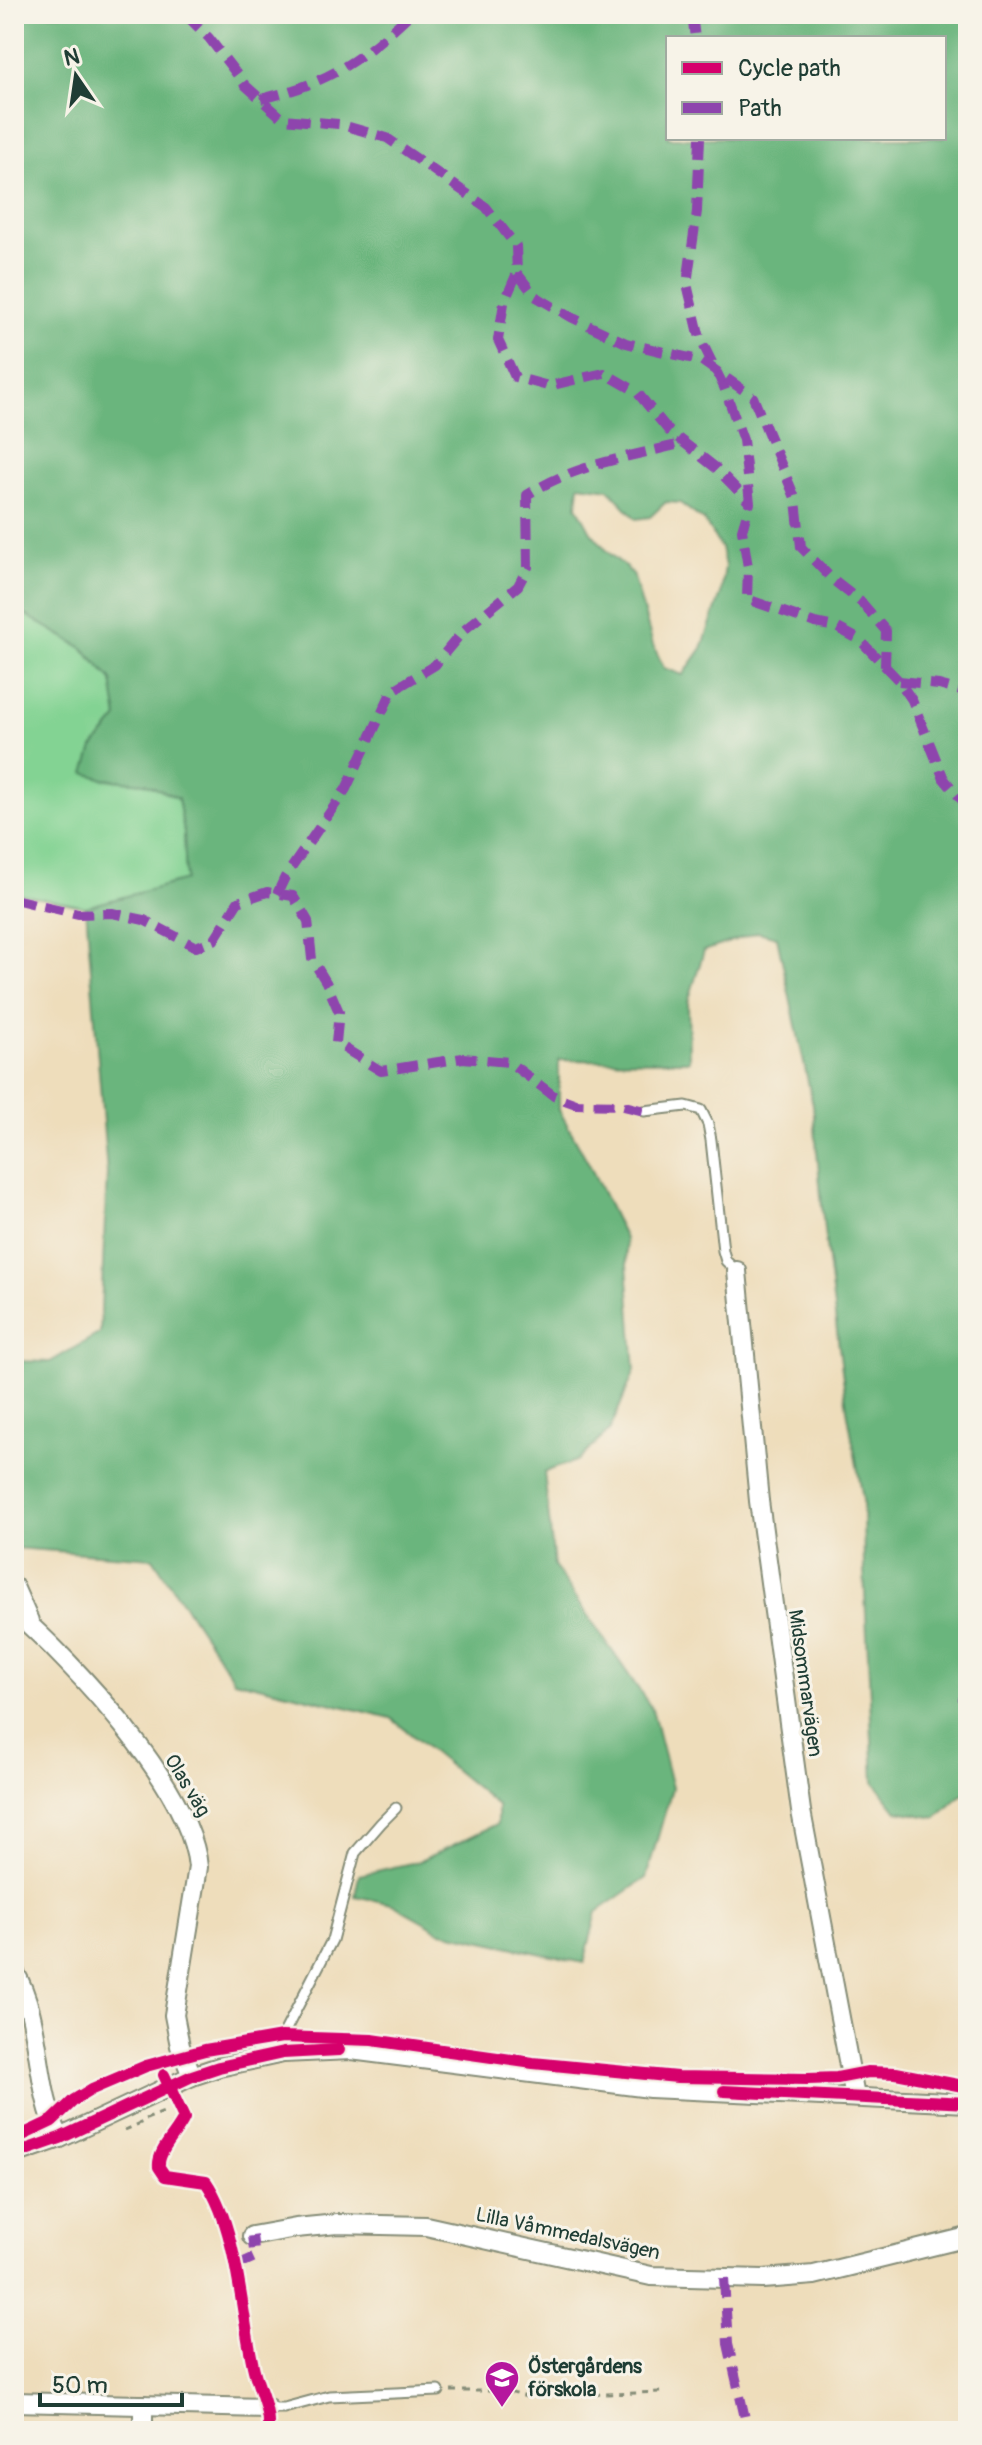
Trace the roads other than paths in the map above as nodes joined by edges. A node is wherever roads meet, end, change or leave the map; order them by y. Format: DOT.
graph roads {
  1 [pos="644,1111"];
  2 [pos="737,1271"];
  3 [pos="14,1587"];
  4 [pos="14,1611"];
  5 [pos="32,1626"];
  6 [pos="396,1808"];
  7 [pos="14,1971"];
  8 [pos="283,2053"];
  9 [pos="192,2076"];
  10 [pos="855,2097"];
  11 [pos="968,2103"];
  12 [pos="60,2138"];
  13 [pos="14,2154"];
  14 [pos="252,2236"];
  15 [pos="968,2237"];
  16 [pos="439,2391"];
  17 [pos="14,2402"];
  18 [pos="143,2405"];
  19 [pos="268,2408"];
  20 [pos="143,2431"];
  1 -- 2 [label="lane"];
  2 -- 10 [label="street, Midsommarvägen"];
  3 -- 5 [label="street"];
  4 -- 5 [label="street, Olas väg"];
  5 -- 9 [label="street, Olas väg"];
  6 -- 8 [label="lane"];
  7 -- 12 [label="street"];
  8 -- 9 [label="street"];
  8 -- 10 [label="street"];
  9 -- 12 [label="street"];
  10 -- 11 [label="street"];
  12 -- 13 [label="street"];
  14 -- 15 [label="street, Lilla Våmmedalsvägen"];
  16 -- 19 [label="lane"];
  17 -- 18 [label="street"];
  18 -- 19 [label="street"];
  18 -- 20 [label="street"];
}
